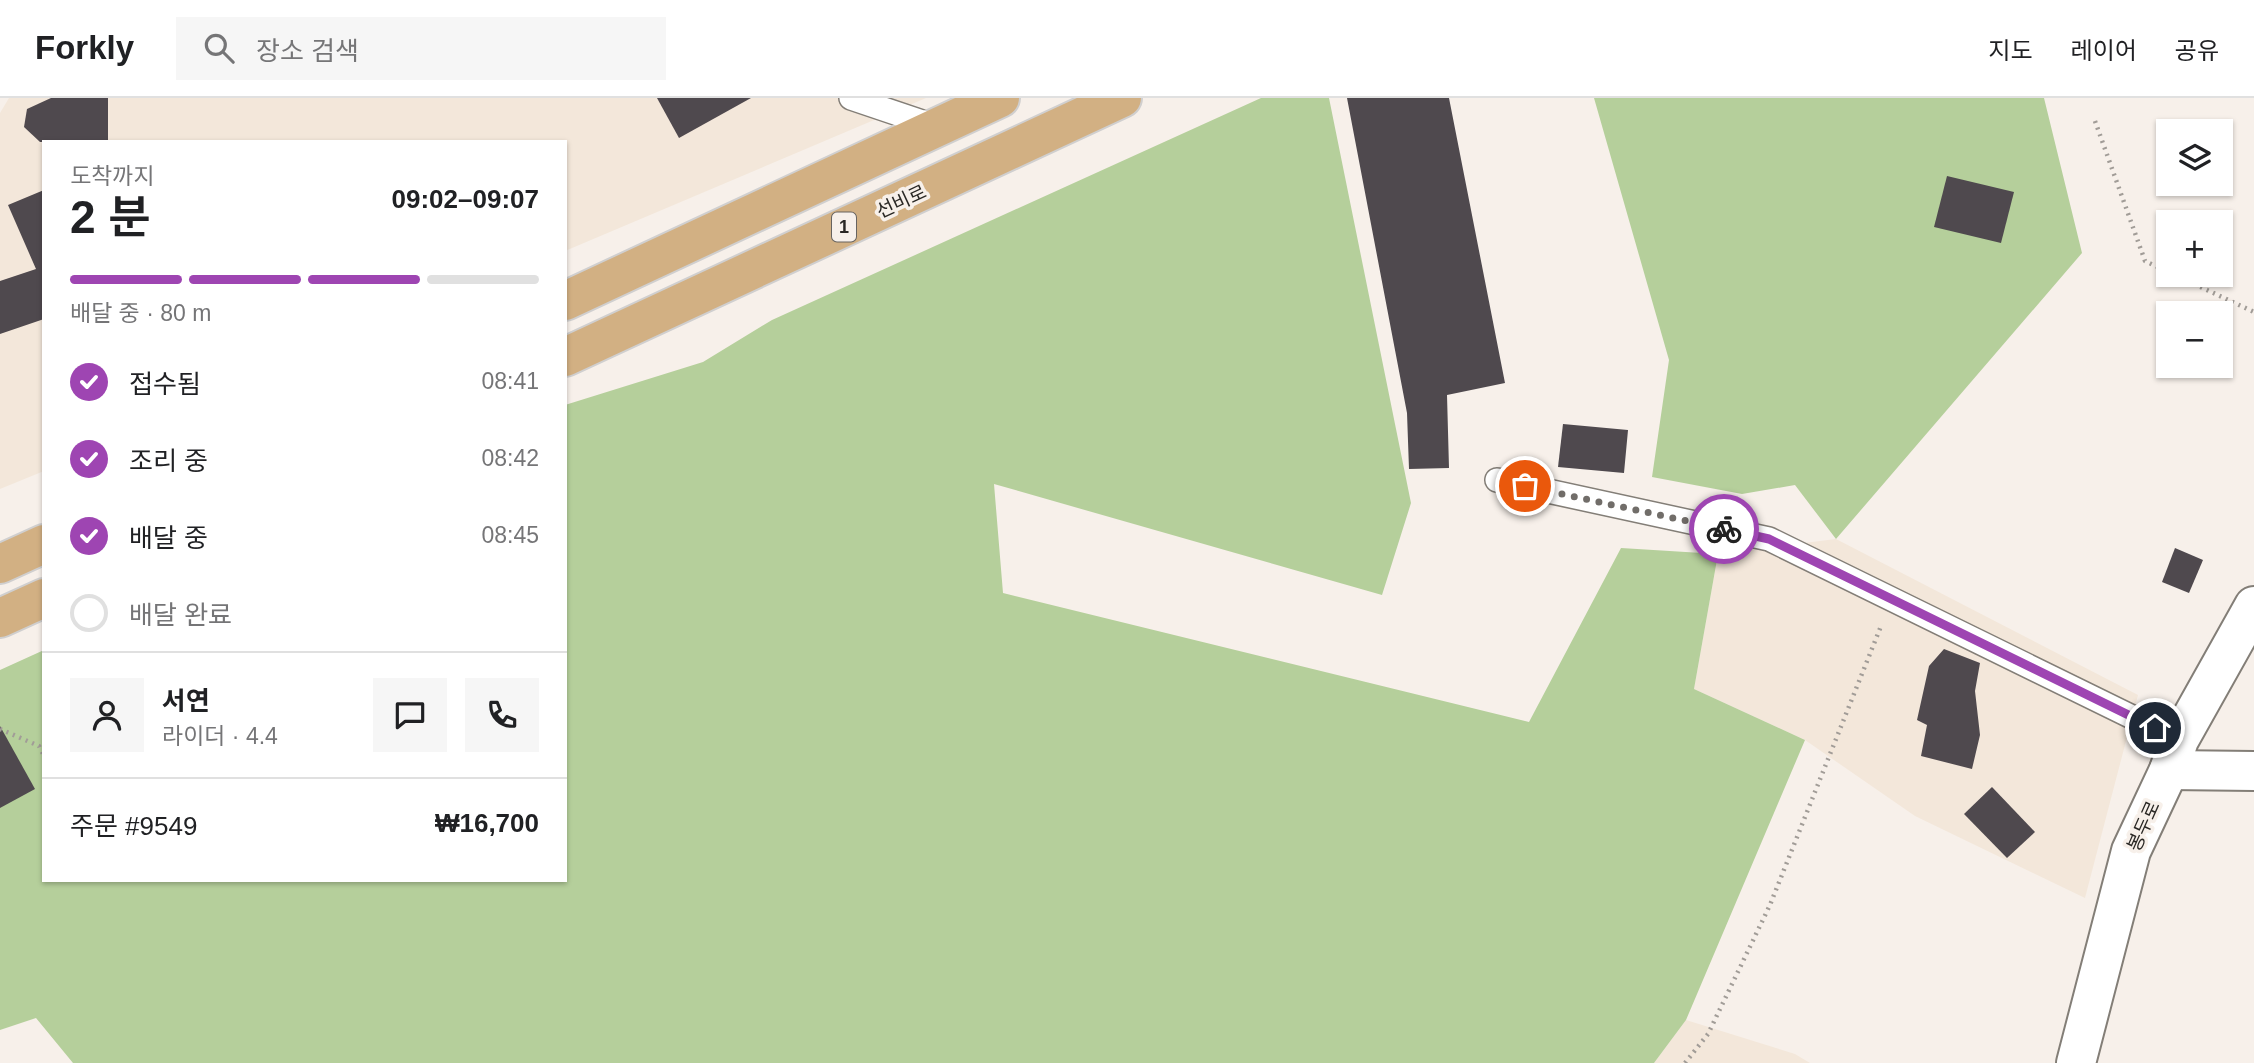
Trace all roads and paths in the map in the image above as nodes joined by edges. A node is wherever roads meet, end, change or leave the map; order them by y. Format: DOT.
graph roads {
  1 [pos="851,98"];
  2 [pos="1000,98"];
  3 [pos="1122,98"];
  4 [pos="2095,121"];
  5 [pos="937,127"];
  6 [pos="2156,266"];
  7 [pos="2201,287"];
  8 [pos="567,298"];
  9 [pos="2254,312"];
  10 [pos="567,356"];
  11 [pos="1497,480"];
  12 [pos="42,545"];
  13 [pos="0,564"];
  14 [pos="42,599"];
  15 [pos="1892,599"];
  16 [pos="2254,606"];
  17 [pos="0,618"];
  18 [pos="0,729"];
  19 [pos="42,752"];
  20 [pos="2174,755"];
  21 [pos="2254,771"];
  22 [pos="1685,1063"];
  23 [pos="2076,1063"];
  1 -- 5 [label="lane"];
  2 -- 5 [label="main road"];
  3 -- 10 [label="main road, 선비로 / 1"];
  4 -- 6 [label="path"];
  5 -- 8 [label="main road"];
  7 -- 9 [label="path"];
  11 -- 15 [label="lane"];
  12 -- 13 [label="main road"];
  14 -- 17 [label="main road"];
  15 -- 20 [label="lane"];
  15 -- 22 [label="path"];
  16 -- 20 [label="main road, 봉두로"];
  18 -- 19 [label="path"];
  20 -- 21 [label="main road"];
  20 -- 23 [label="main road, 봉두로"];
}
